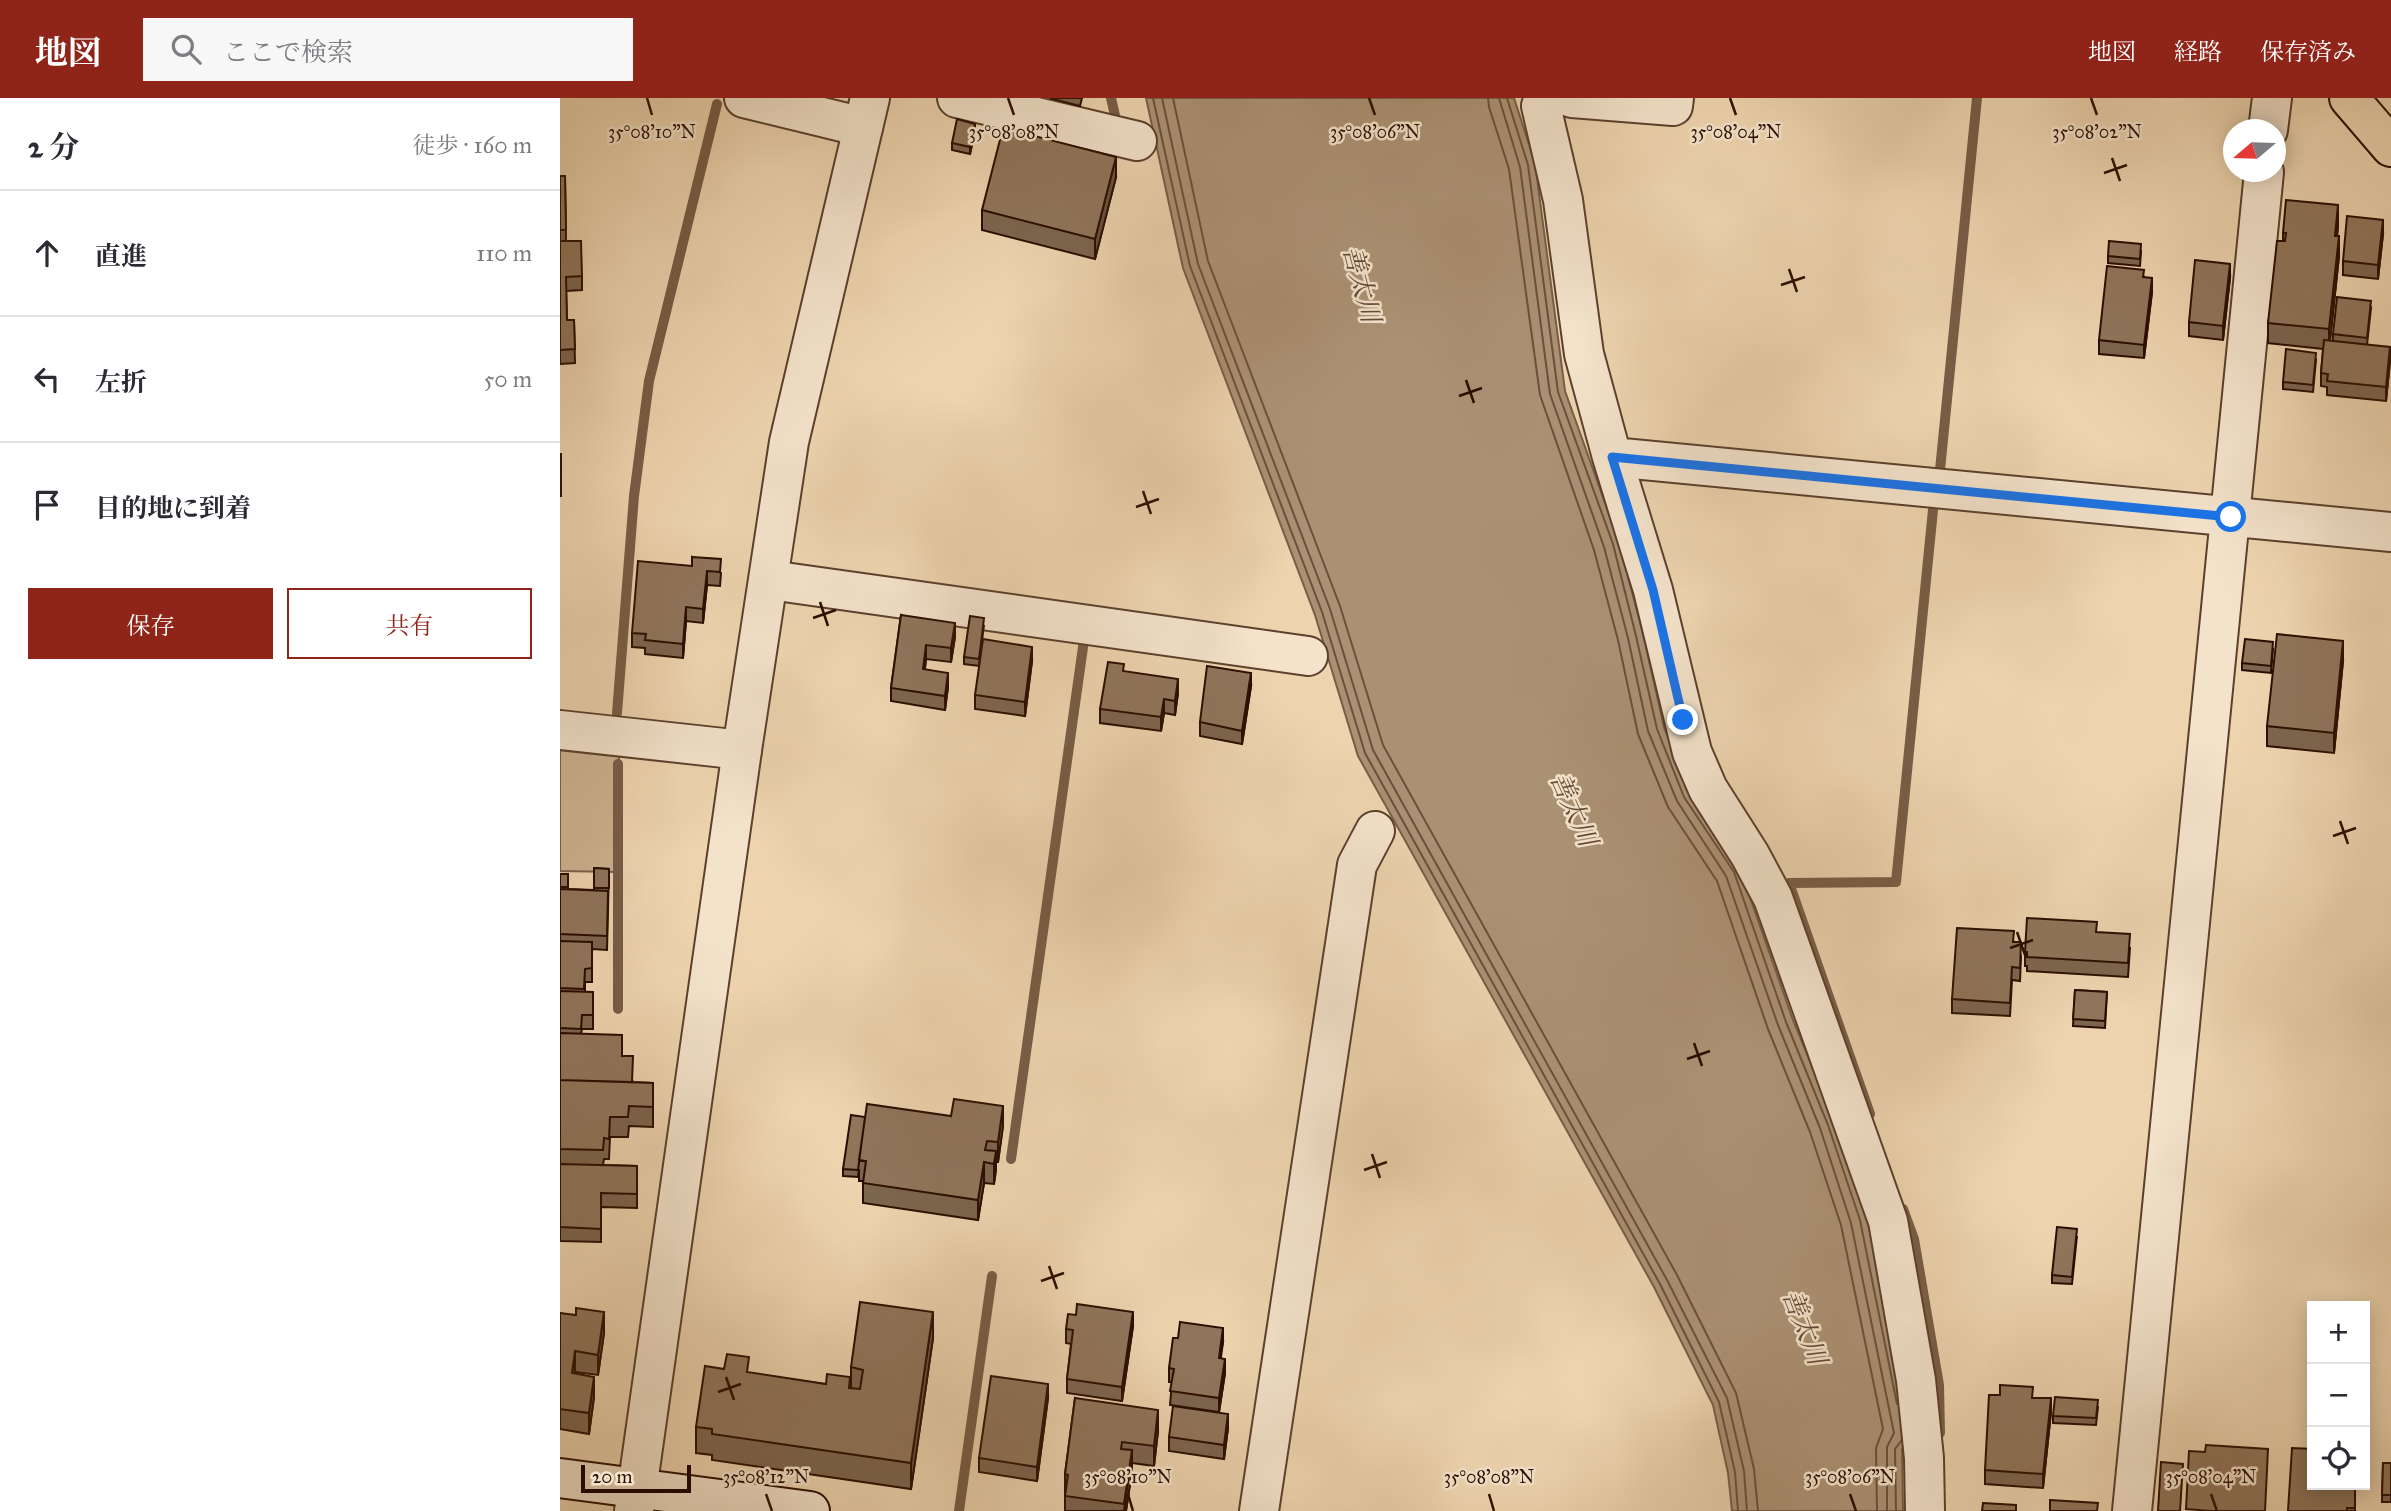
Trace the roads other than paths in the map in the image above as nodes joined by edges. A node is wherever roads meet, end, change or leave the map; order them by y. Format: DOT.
graph roads {
  1 [pos="744,98"];
  2 [pos="957,98"];
  3 [pos="1546,98"];
  4 [pos="1572,98"];
  5 [pos="1674,98"];
  6 [pos="2272,98"];
  7 [pos="2349,98"];
  8 [pos="867,112"];
  9 [pos="2270,119"];
  10 [pos="1137,141"];
  11 [pos="2391,147"];
  12 [pos="2263,182"];
  13 [pos="1612,457"];
  14 [pos="2231,517"];
  15 [pos="2391,532"];
  16 [pos="770,580"];
  17 [pos="1308,656"];
  18 [pos="560,730"];
  19 [pos="743,750"];
  20 [pos="1375,831"];
  21 [pos="560,1478"];
  22 [pos="636,1499"];
  23 [pos="810,1511"];
  24 [pos="1259,1511"];
  25 [pos="1925,1511"];
  26 [pos="2132,1511"];
  1 -- 8 [label="street"];
  2 -- 10 [label="street"];
  3 -- 13 [label="street"];
  4 -- 5 [label="street"];
  6 -- 9 [label="street"];
  7 -- 11 [label="main road"];
  8 -- 16 [label="street"];
  12 -- 14 [label="street"];
  13 -- 14 [label="street"];
  13 -- 25 [label="street"];
  14 -- 15 [label="street"];
  14 -- 26 [label="street"];
  16 -- 17 [label="street"];
  16 -- 19 [label="street"];
  18 -- 19 [label="street"];
  19 -- 22 [label="street"];
  20 -- 24 [label="street"];
  21 -- 22 [label="street"];
  22 -- 23 [label="street"];
}
